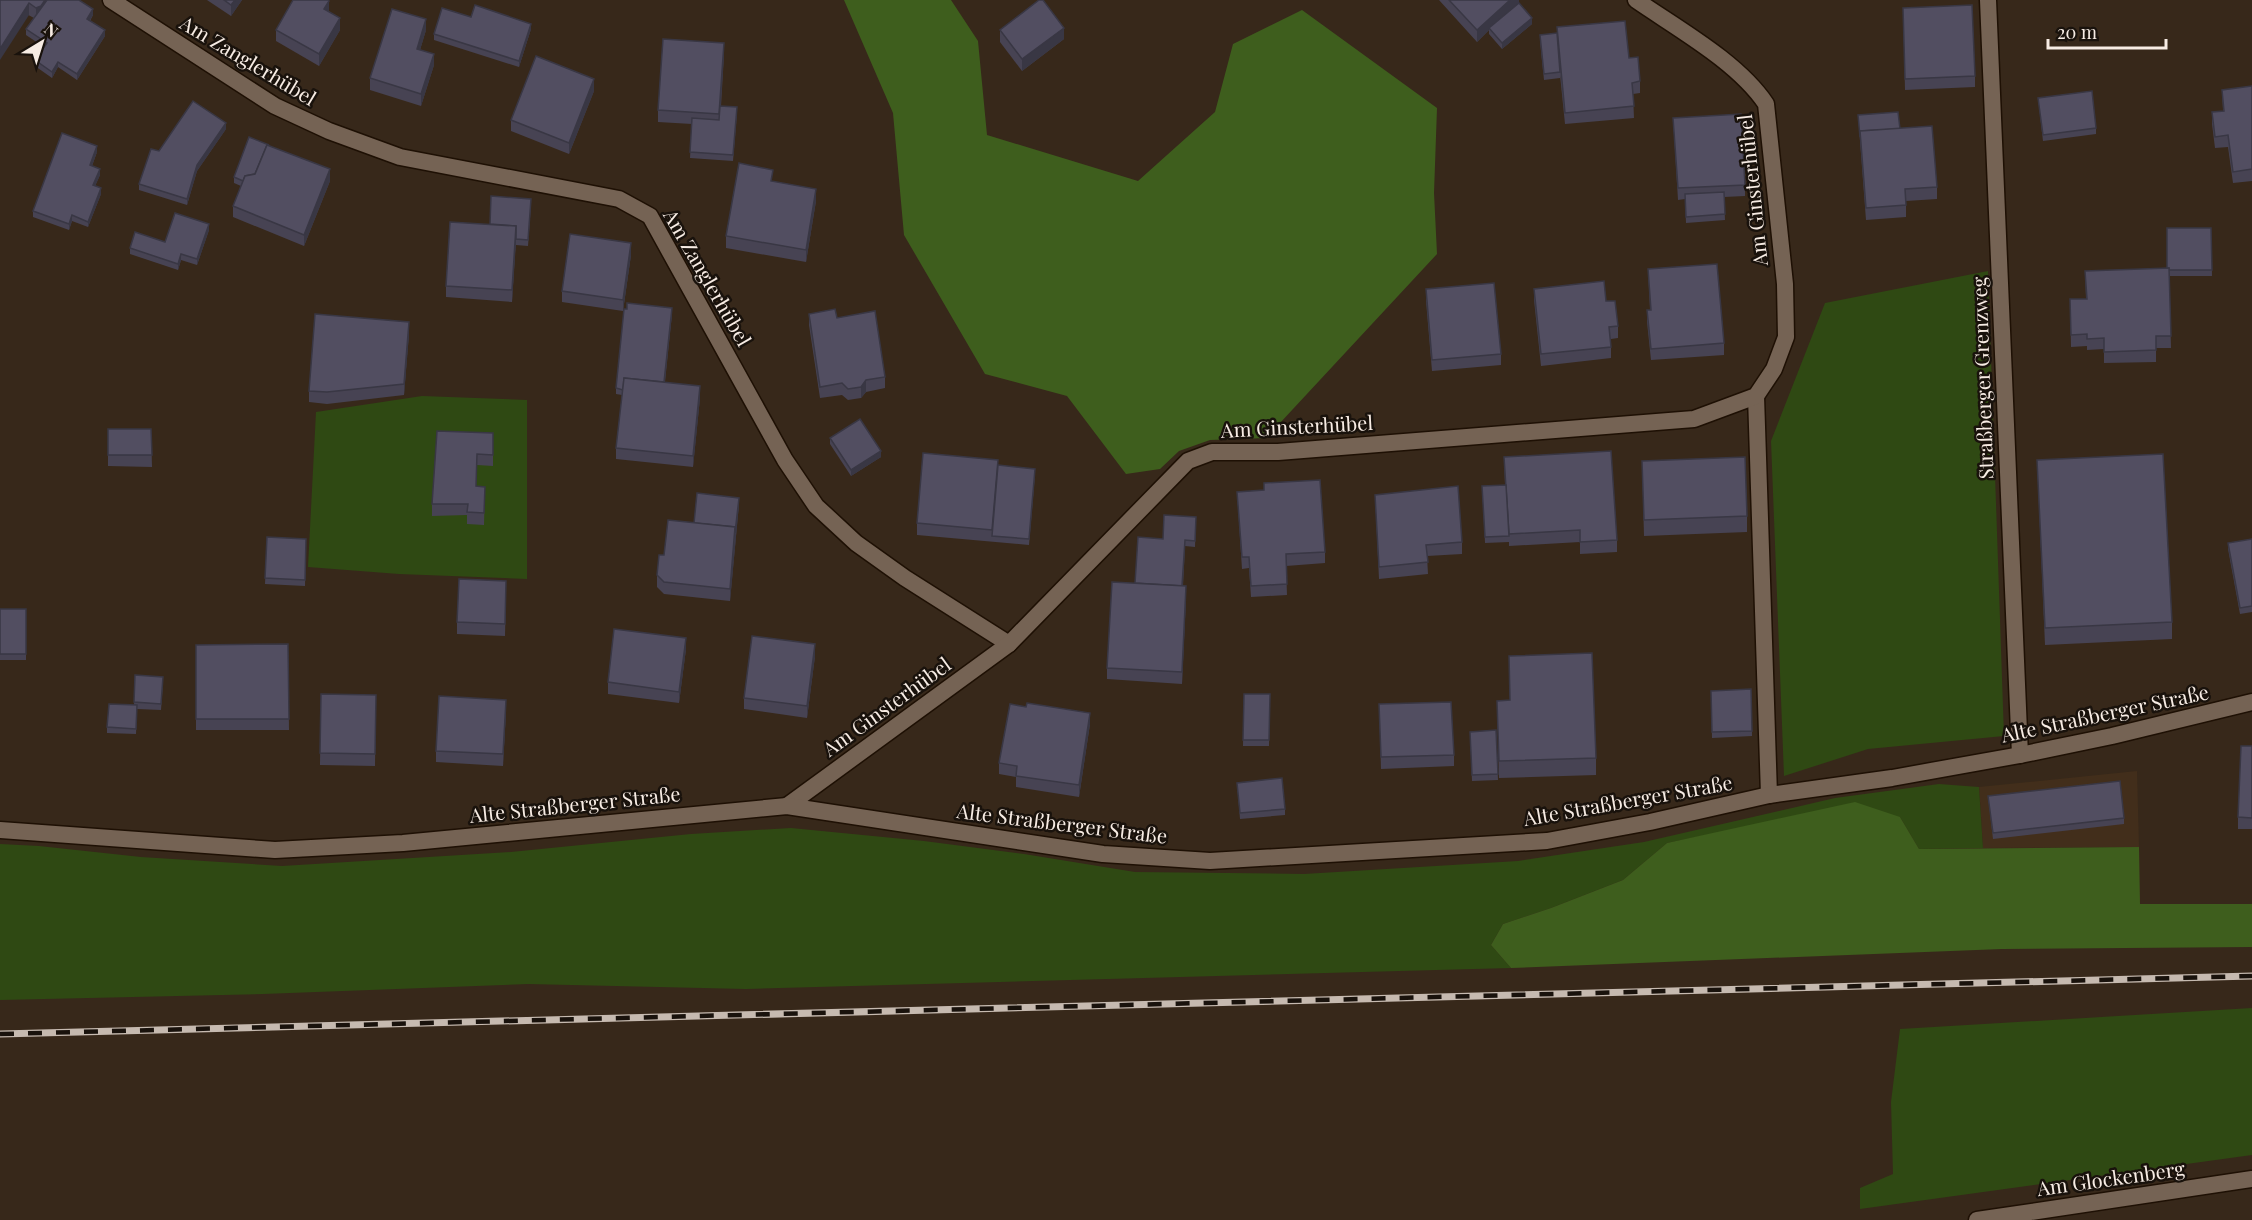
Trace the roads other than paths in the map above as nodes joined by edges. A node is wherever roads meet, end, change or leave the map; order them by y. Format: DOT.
graph roads {
  1 [pos="111,0"];
  2 [pos="1636,0"];
  3 [pos="1988,0"];
  4 [pos="1756,396"];
  5 [pos="1009,644"];
  6 [pos="2252,702"];
  7 [pos="2020,755"];
  8 [pos="1769,795"];
  9 [pos="787,806"];
  10 [pos="0,830"];
  11 [pos="2252,1179"];
  12 [pos="1977,1220"];
  1 -- 5 [label="street, Am Zanglerhübel"];
  2 -- 4 [label="street, Am Ginsterhübel"];
  3 -- 7 [label="street, Straßberger Grenzweg"];
  4 -- 5 [label="street, Am Ginsterhübel"];
  4 -- 8 [label="street"];
  5 -- 9 [label="street, Am Ginsterhübel"];
  6 -- 7 [label="street, Alte Straßberger Straße"];
  7 -- 8 [label="street, Alte Straßberger Straße"];
  8 -- 9 [label="street, Alte Straßberger Straße"];
  9 -- 10 [label="street, Alte Straßberger Straße"];
  11 -- 12 [label="street, Am Glockenberg"];
}
